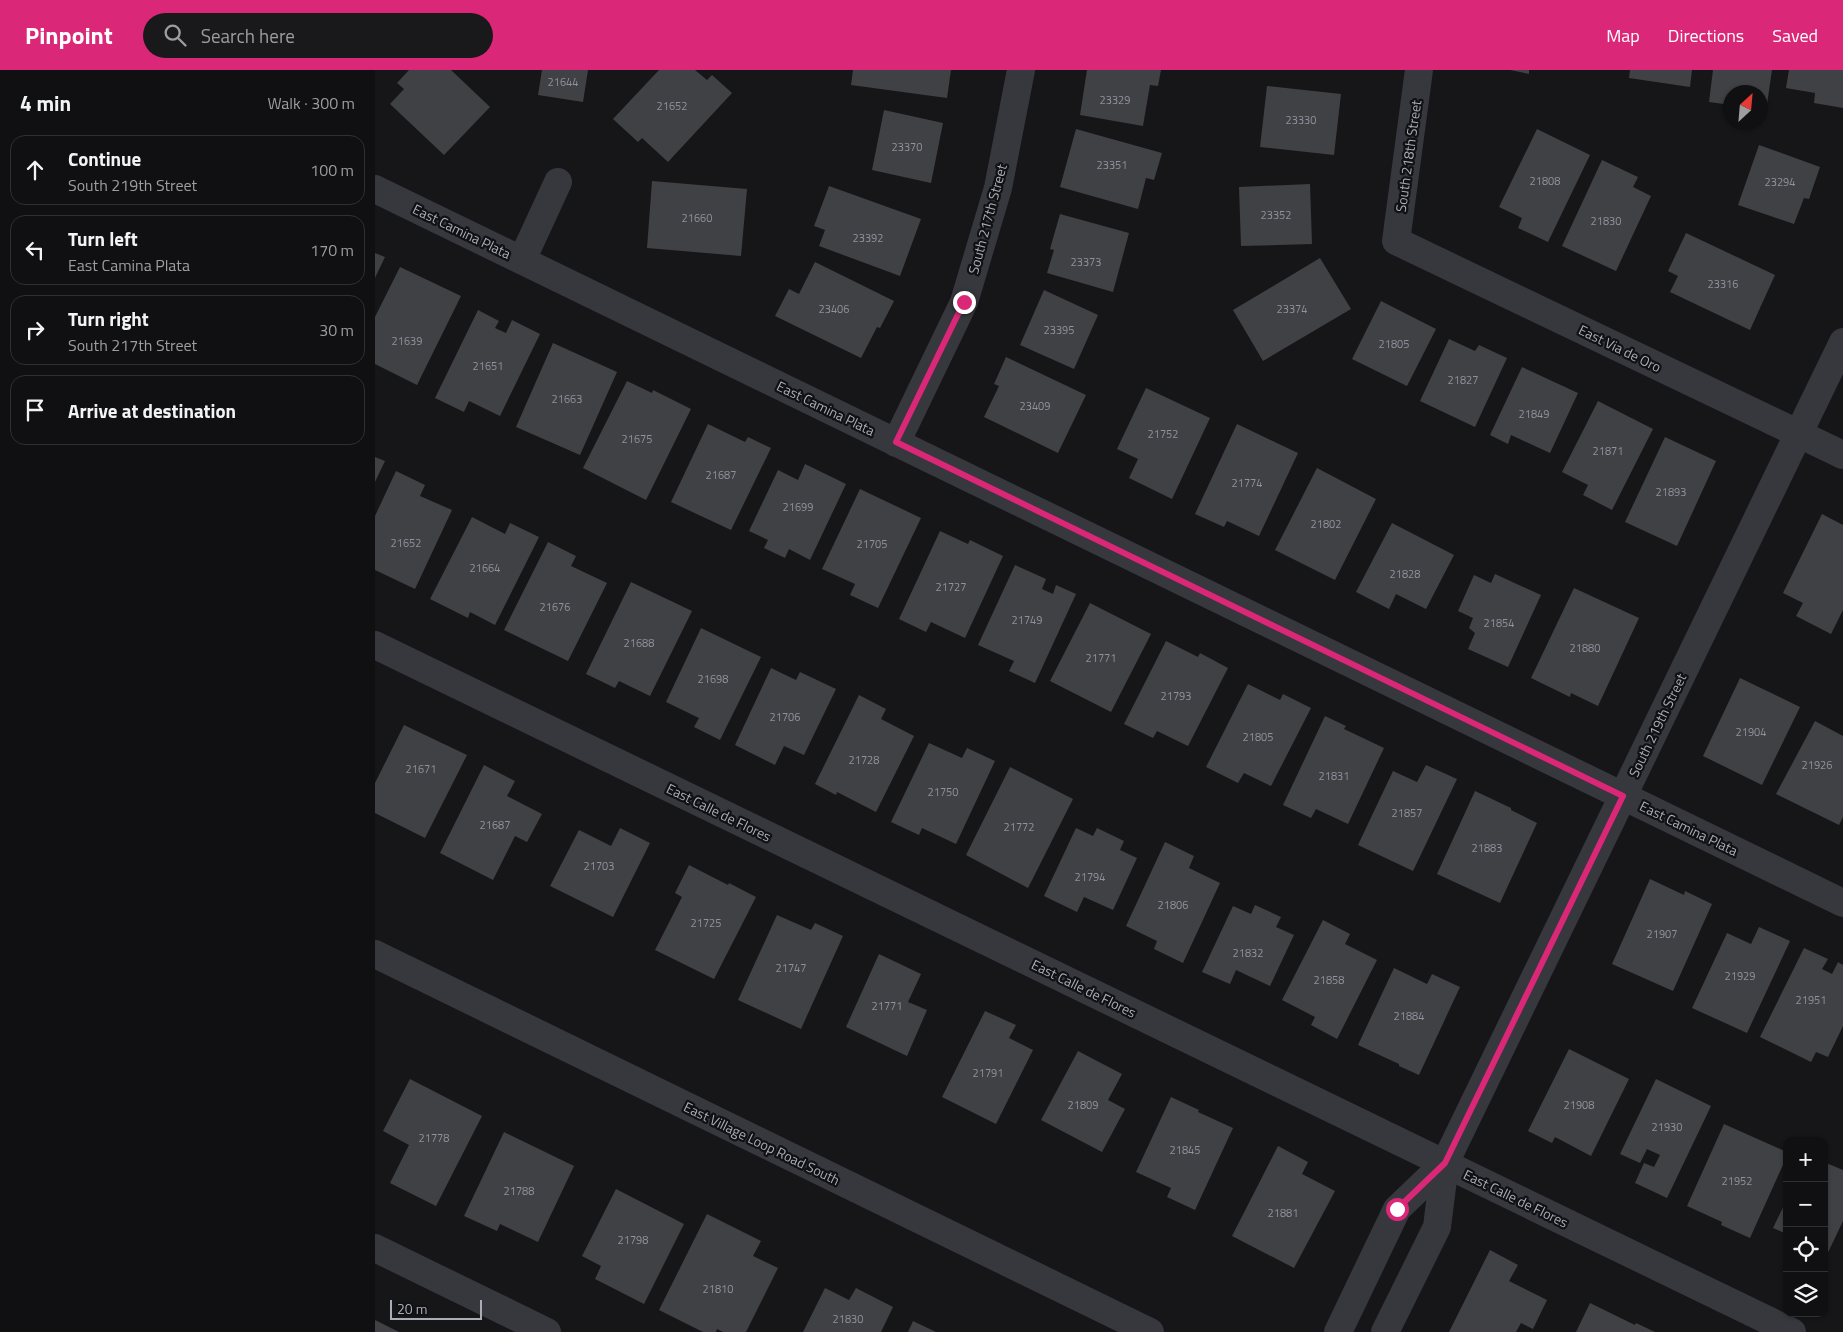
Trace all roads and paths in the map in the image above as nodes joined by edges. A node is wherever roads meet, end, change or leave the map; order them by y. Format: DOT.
graph roads {
  1 [pos="1021,70"];
  2 [pos="1419,70"];
  3 [pos="558,182"];
  4 [pos="375,189"];
  5 [pos="1396,241"];
  6 [pos="522,260"];
  7 [pos="1843,342"];
  8 [pos="1798,434"];
  9 [pos="896,442"];
  10 [pos="1843,456"];
  11 [pos="375,645"];
  12 [pos="1623,796"];
  13 [pos="1843,903"];
  14 [pos="375,954"];
  15 [pos="1445,1163"];
  16 [pos="375,1248"];
  17 [pos="547,1332"];
  18 [pos="1150,1332"];
  19 [pos="1338,1332"];
  20 [pos="1385,1332"];
  21 [pos="1792,1332"];
  1 -- 9 [label="street, South 217th Street"];
  2 -- 5 [label="street, South 218th Street"];
  3 -- 6 [label="street"];
  4 -- 6 [label="street, East Camina Plata"];
  5 -- 8 [label="street, East Via de Oro"];
  6 -- 9 [label="street, East Camina Plata"];
  7 -- 8 [label="street, South 219th Street"];
  8 -- 10 [label="street, East Via de Oro"];
  8 -- 12 [label="street, South 219th Street"];
  9 -- 12 [label="street, East Camina Plata"];
  11 -- 15 [label="street, East Calle de Flores"];
  12 -- 13 [label="street, East Camina Plata"];
  12 -- 15 [label="street, South 219th Street"];
  14 -- 18 [label="street, East Village Loop Road South"];
  15 -- 19 [label="street, South 219th Street"];
  15 -- 20 [label="street, South 219th Street"];
  15 -- 21 [label="street, East Calle de Flores"];
  16 -- 17 [label="street"];
}
